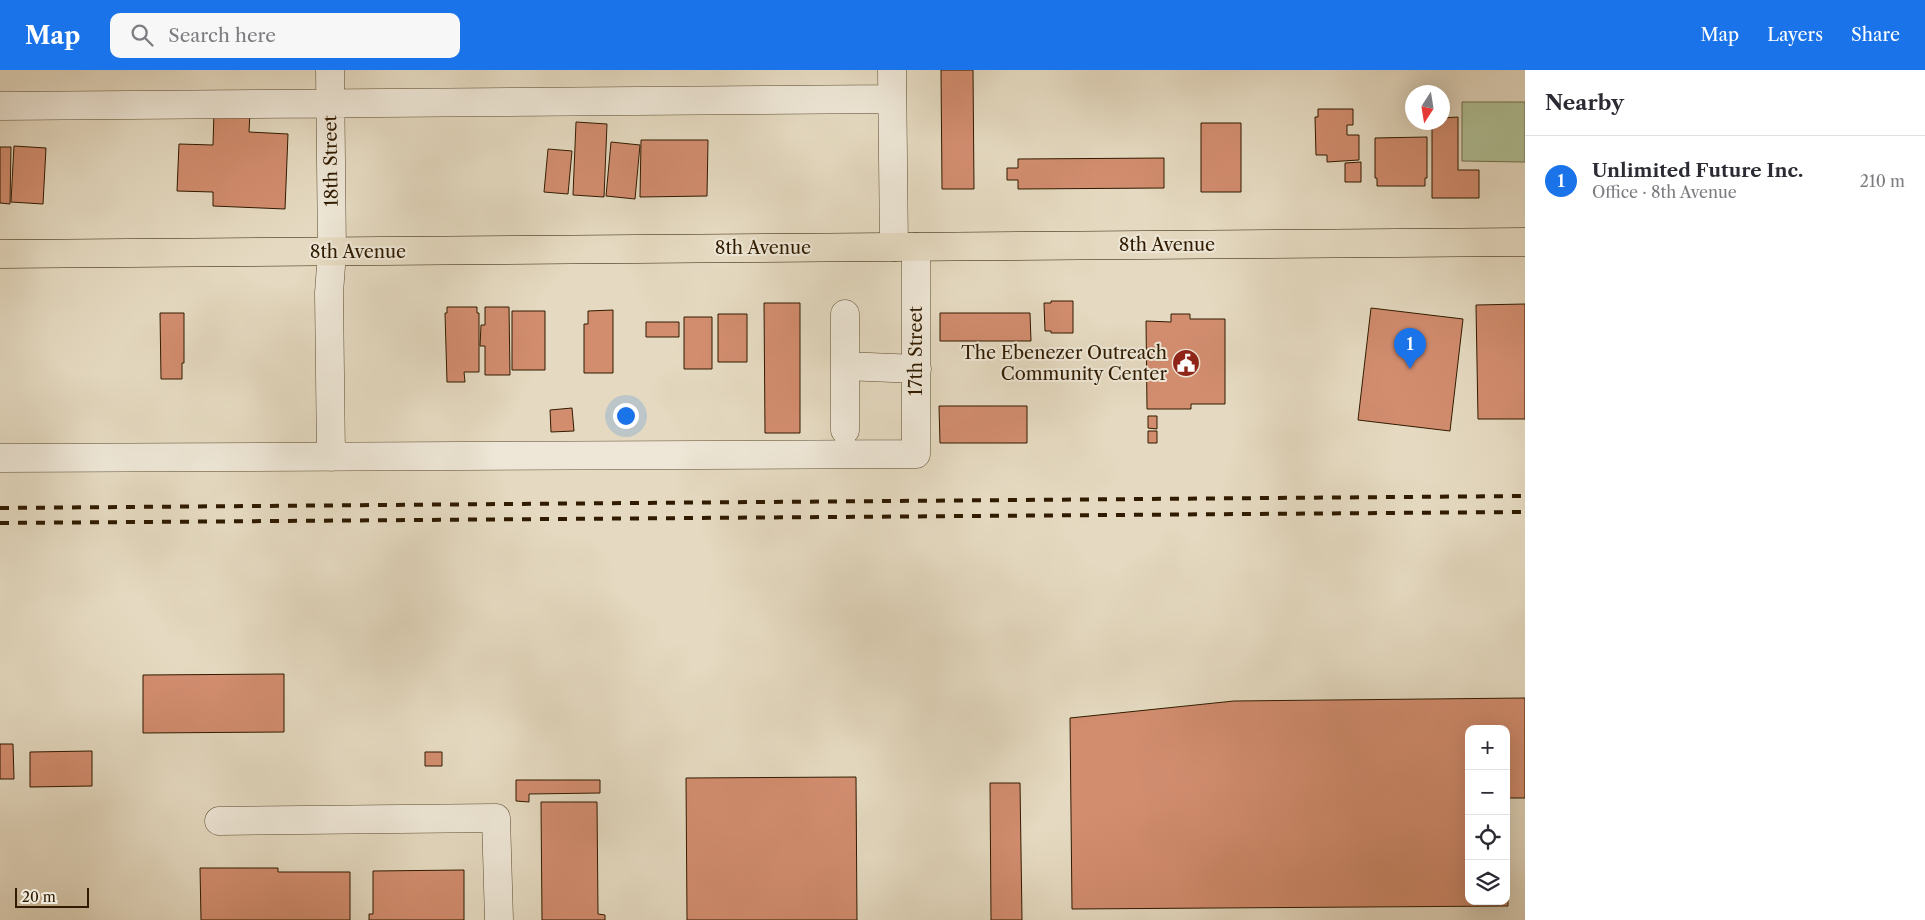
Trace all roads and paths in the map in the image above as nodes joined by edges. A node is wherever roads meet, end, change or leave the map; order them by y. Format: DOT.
graph roads {
  1 [pos="330,70"];
  2 [pos="892,70"];
  3 [pos="892,99"];
  4 [pos="330,104"];
  5 [pos="0,106"];
  6 [pos="1525,242"];
  7 [pos="905,247"];
  8 [pos="332,252"];
  9 [pos="0,254"];
  10 [pos="845,314"];
  11 [pos="845,366"];
  12 [pos="917,369"];
  13 [pos="845,430"];
  14 [pos="331,457"];
  15 [pos="0,458"];
  16 [pos="219,821"];
  17 [pos="499,920"];
  1 -- 4 [label="street, 18th Street"];
  2 -- 3 [label="street, 17th Street"];
  3 -- 4 [label="street"];
  3 -- 7 [label="street, 17th Street"];
  4 -- 5 [label="street"];
  4 -- 8 [label="street, 18th Street"];
  6 -- 7 [label="main road, 8th Avenue"];
  7 -- 8 [label="main road, 8th Avenue"];
  7 -- 12 [label="street, 17th Street"];
  8 -- 9 [label="main road, 8th Avenue"];
  8 -- 14 [label="street, 18th Street"];
  10 -- 11 [label="street"];
  11 -- 12 [label="street"];
  11 -- 13 [label="street"];
  12 -- 14 [label="street, 17th Street"];
  14 -- 15 [label="street"];
  16 -- 17 [label="street"];
}
